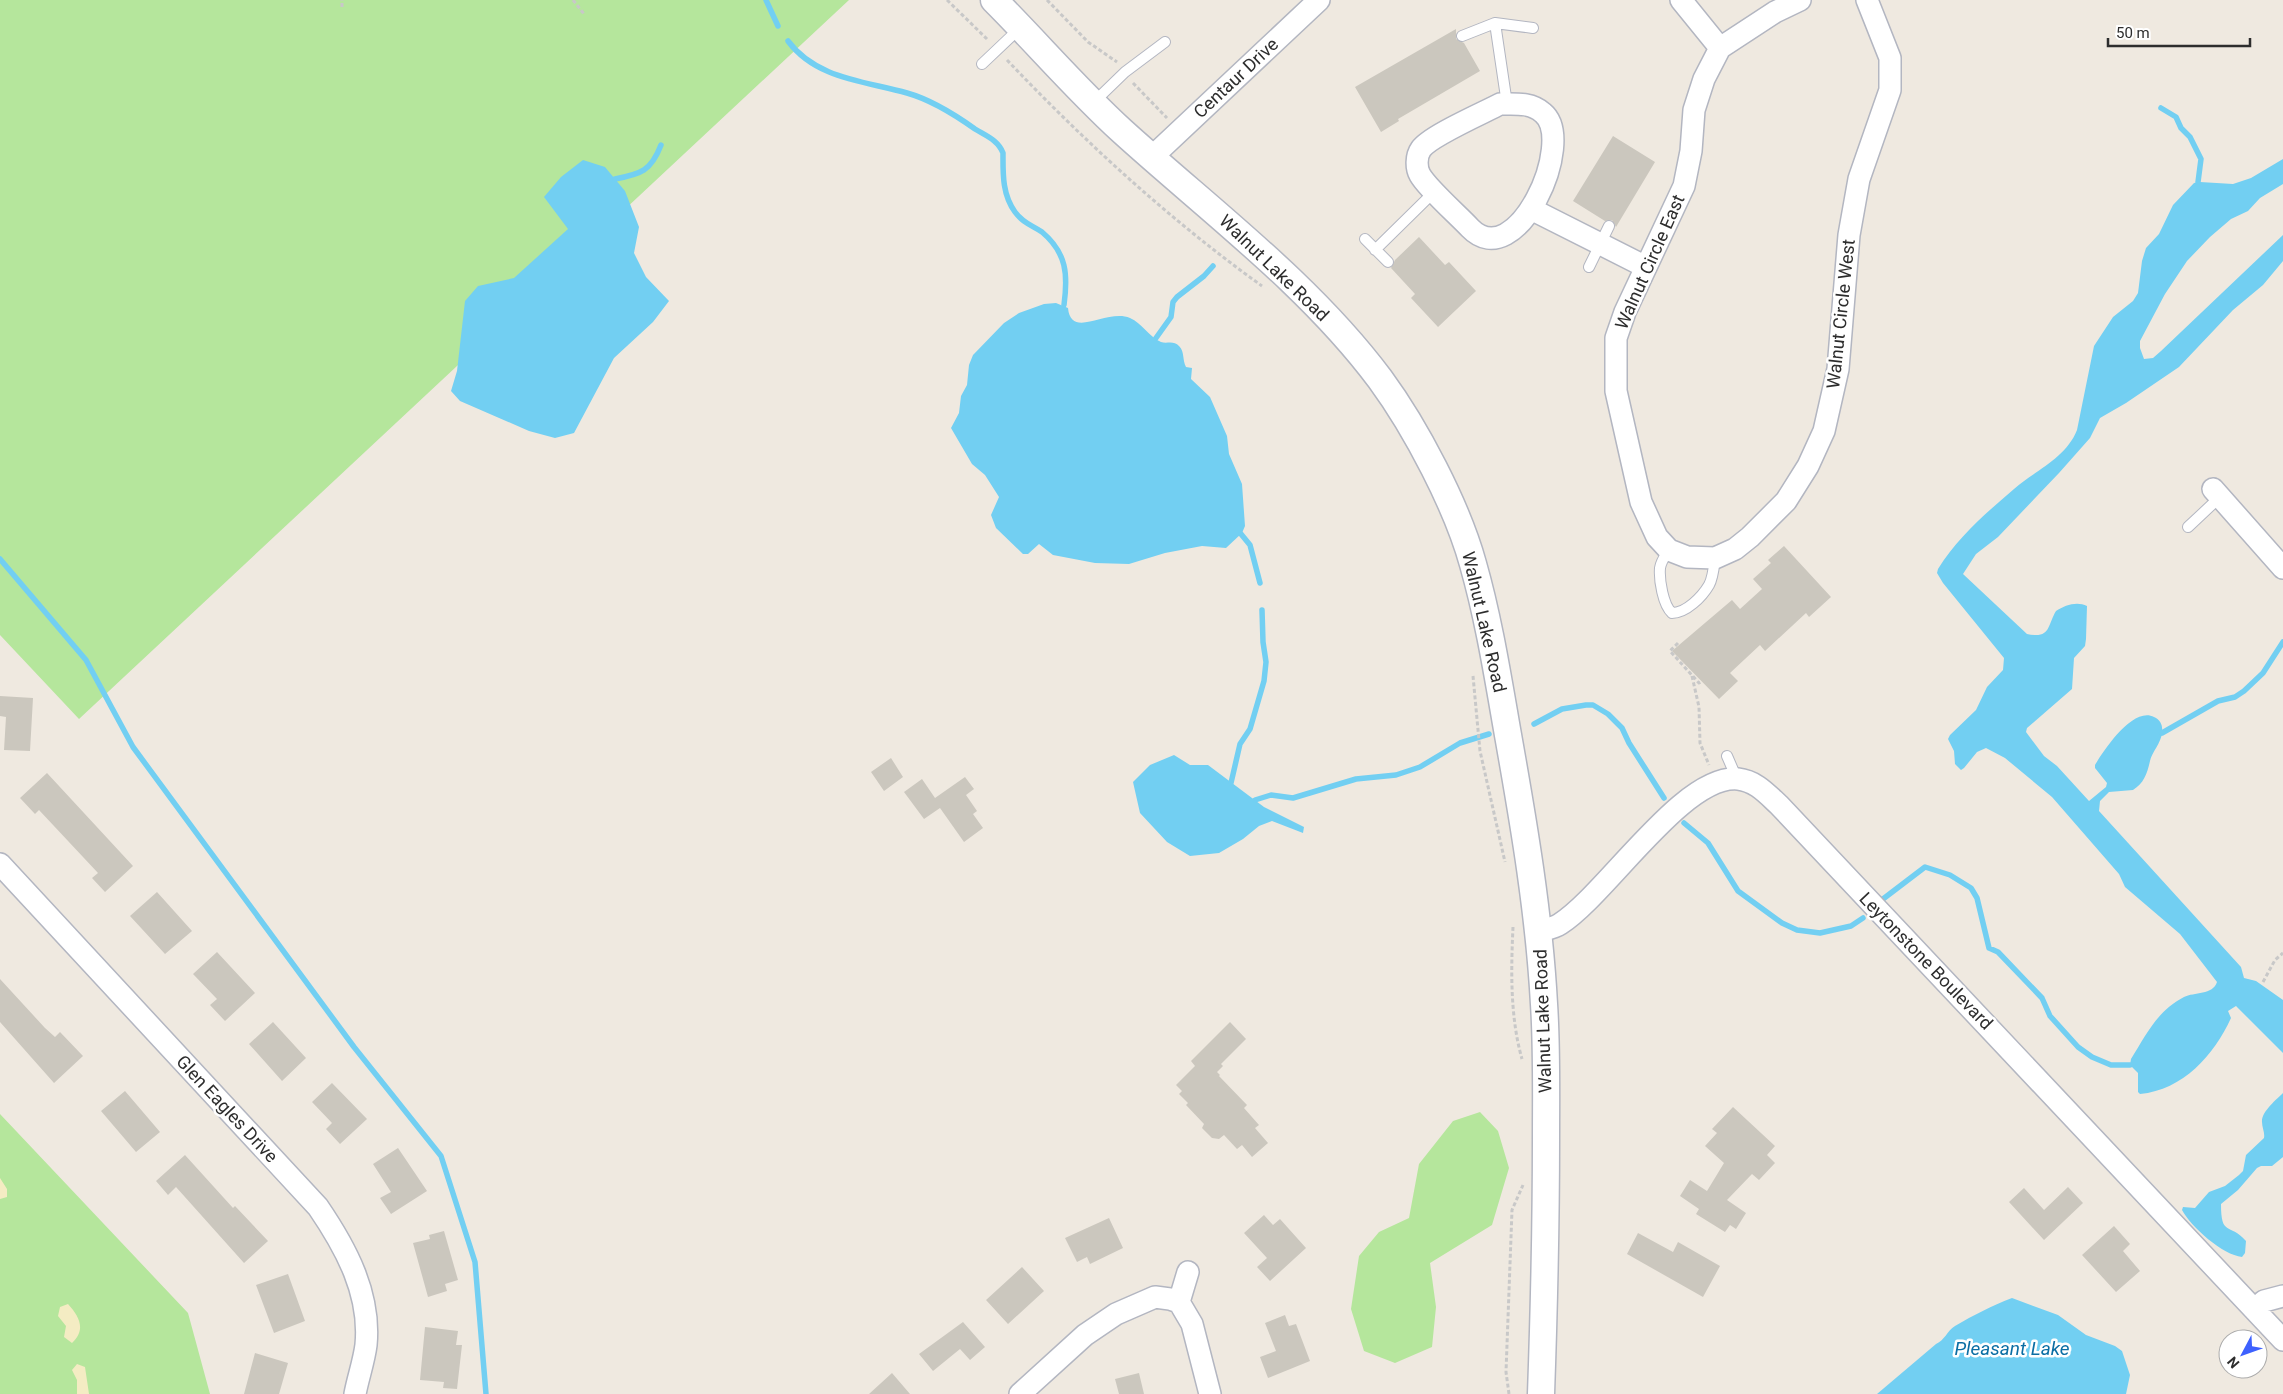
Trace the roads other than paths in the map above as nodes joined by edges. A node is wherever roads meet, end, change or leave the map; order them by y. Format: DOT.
graph roads {
  1 [pos="994,0"];
  2 [pos="1319,0"];
  3 [pos="1681,0"];
  4 [pos="1800,0"];
  5 [pos="1867,0"];
  6 [pos="1496,23"];
  7 [pos="1020,28"];
  8 [pos="1533,28"];
  9 [pos="1462,36"];
  10 [pos="1165,42"];
  11 [pos="1720,48"];
  12 [pos="982,64"];
  13 [pos="1092,103"];
  14 [pos="1507,104"];
  15 [pos="1152,157"];
  16 [pos="1435,191"];
  17 [pos="1531,209"];
  18 [pos="1605,235"];
  19 [pos="1365,239"];
  20 [pos="1375,250"];
  21 [pos="1388,262"];
  22 [pos="1589,267"];
  23 [pos="1646,267"];
  24 [pos="2217,493"];
  25 [pos="2188,527"];
  26 [pos="1663,544"];
  27 [pos="1716,558"];
  28 [pos="2283,568"];
  29 [pos="1727,756"];
  30 [pos="1727,781"];
  31 [pos="0,864"];
  32 [pos="1539,931"];
  33 [pos="1188,1272"];
  34 [pos="2283,1296"];
  35 [pos="1179,1302"];
  36 [pos="2255,1309"];
  37 [pos="2283,1340"];
  38 [pos="355,1394"];
  39 [pos="1020,1394"];
  40 [pos="1210,1394"];
  41 [pos="1541,1394"];
  1 -- 7 [label="street, Walnut Lake Road"];
  2 -- 15 [label="street, Centaur Drive"];
  3 -- 11 [label="street"];
  4 -- 11 [label="street"];
  5 -- 27 [label="street, Walnut Circle West"];
  6 -- 8 [label="lane"];
  6 -- 9 [label="lane"];
  6 -- 14 [label="lane"];
  7 -- 12 [label="lane"];
  7 -- 13 [label="street, Walnut Lake Road"];
  10 -- 13 [label="lane"];
  11 -- 23 [label="street, Walnut Circle East"];
  13 -- 15 [label="street, Walnut Lake Road"];
  14 -- 16 [label="street"];
  14 -- 17 [label="street"];
  15 -- 32 [label="street, Walnut Lake Road"];
  16 -- 17 [label="street"];
  16 -- 20 [label="lane"];
  17 -- 18 [label="street"];
  18 -- 22 [label="lane"];
  18 -- 23 [label="street"];
  19 -- 20 [label="lane"];
  20 -- 21 [label="lane"];
  23 -- 26 [label="street, Walnut Circle East"];
  24 -- 25 [label="lane"];
  24 -- 28 [label="street"];
  26 -- 27 [label="street"];
  26 -- 27 [label="lane"];
  29 -- 30 [label="lane"];
  30 -- 32 [label="street"];
  30 -- 36 [label="street, Leytonstone Boulevard"];
  31 -- 38 [label="street, Glen Eagles Drive"];
  32 -- 41 [label="street, Walnut Lake Road"];
  33 -- 35 [label="street"];
  34 -- 36 [label="street"];
  35 -- 39 [label="street"];
  35 -- 40 [label="street"];
  36 -- 37 [label="street, Leytonstone Boulevard"];
}
